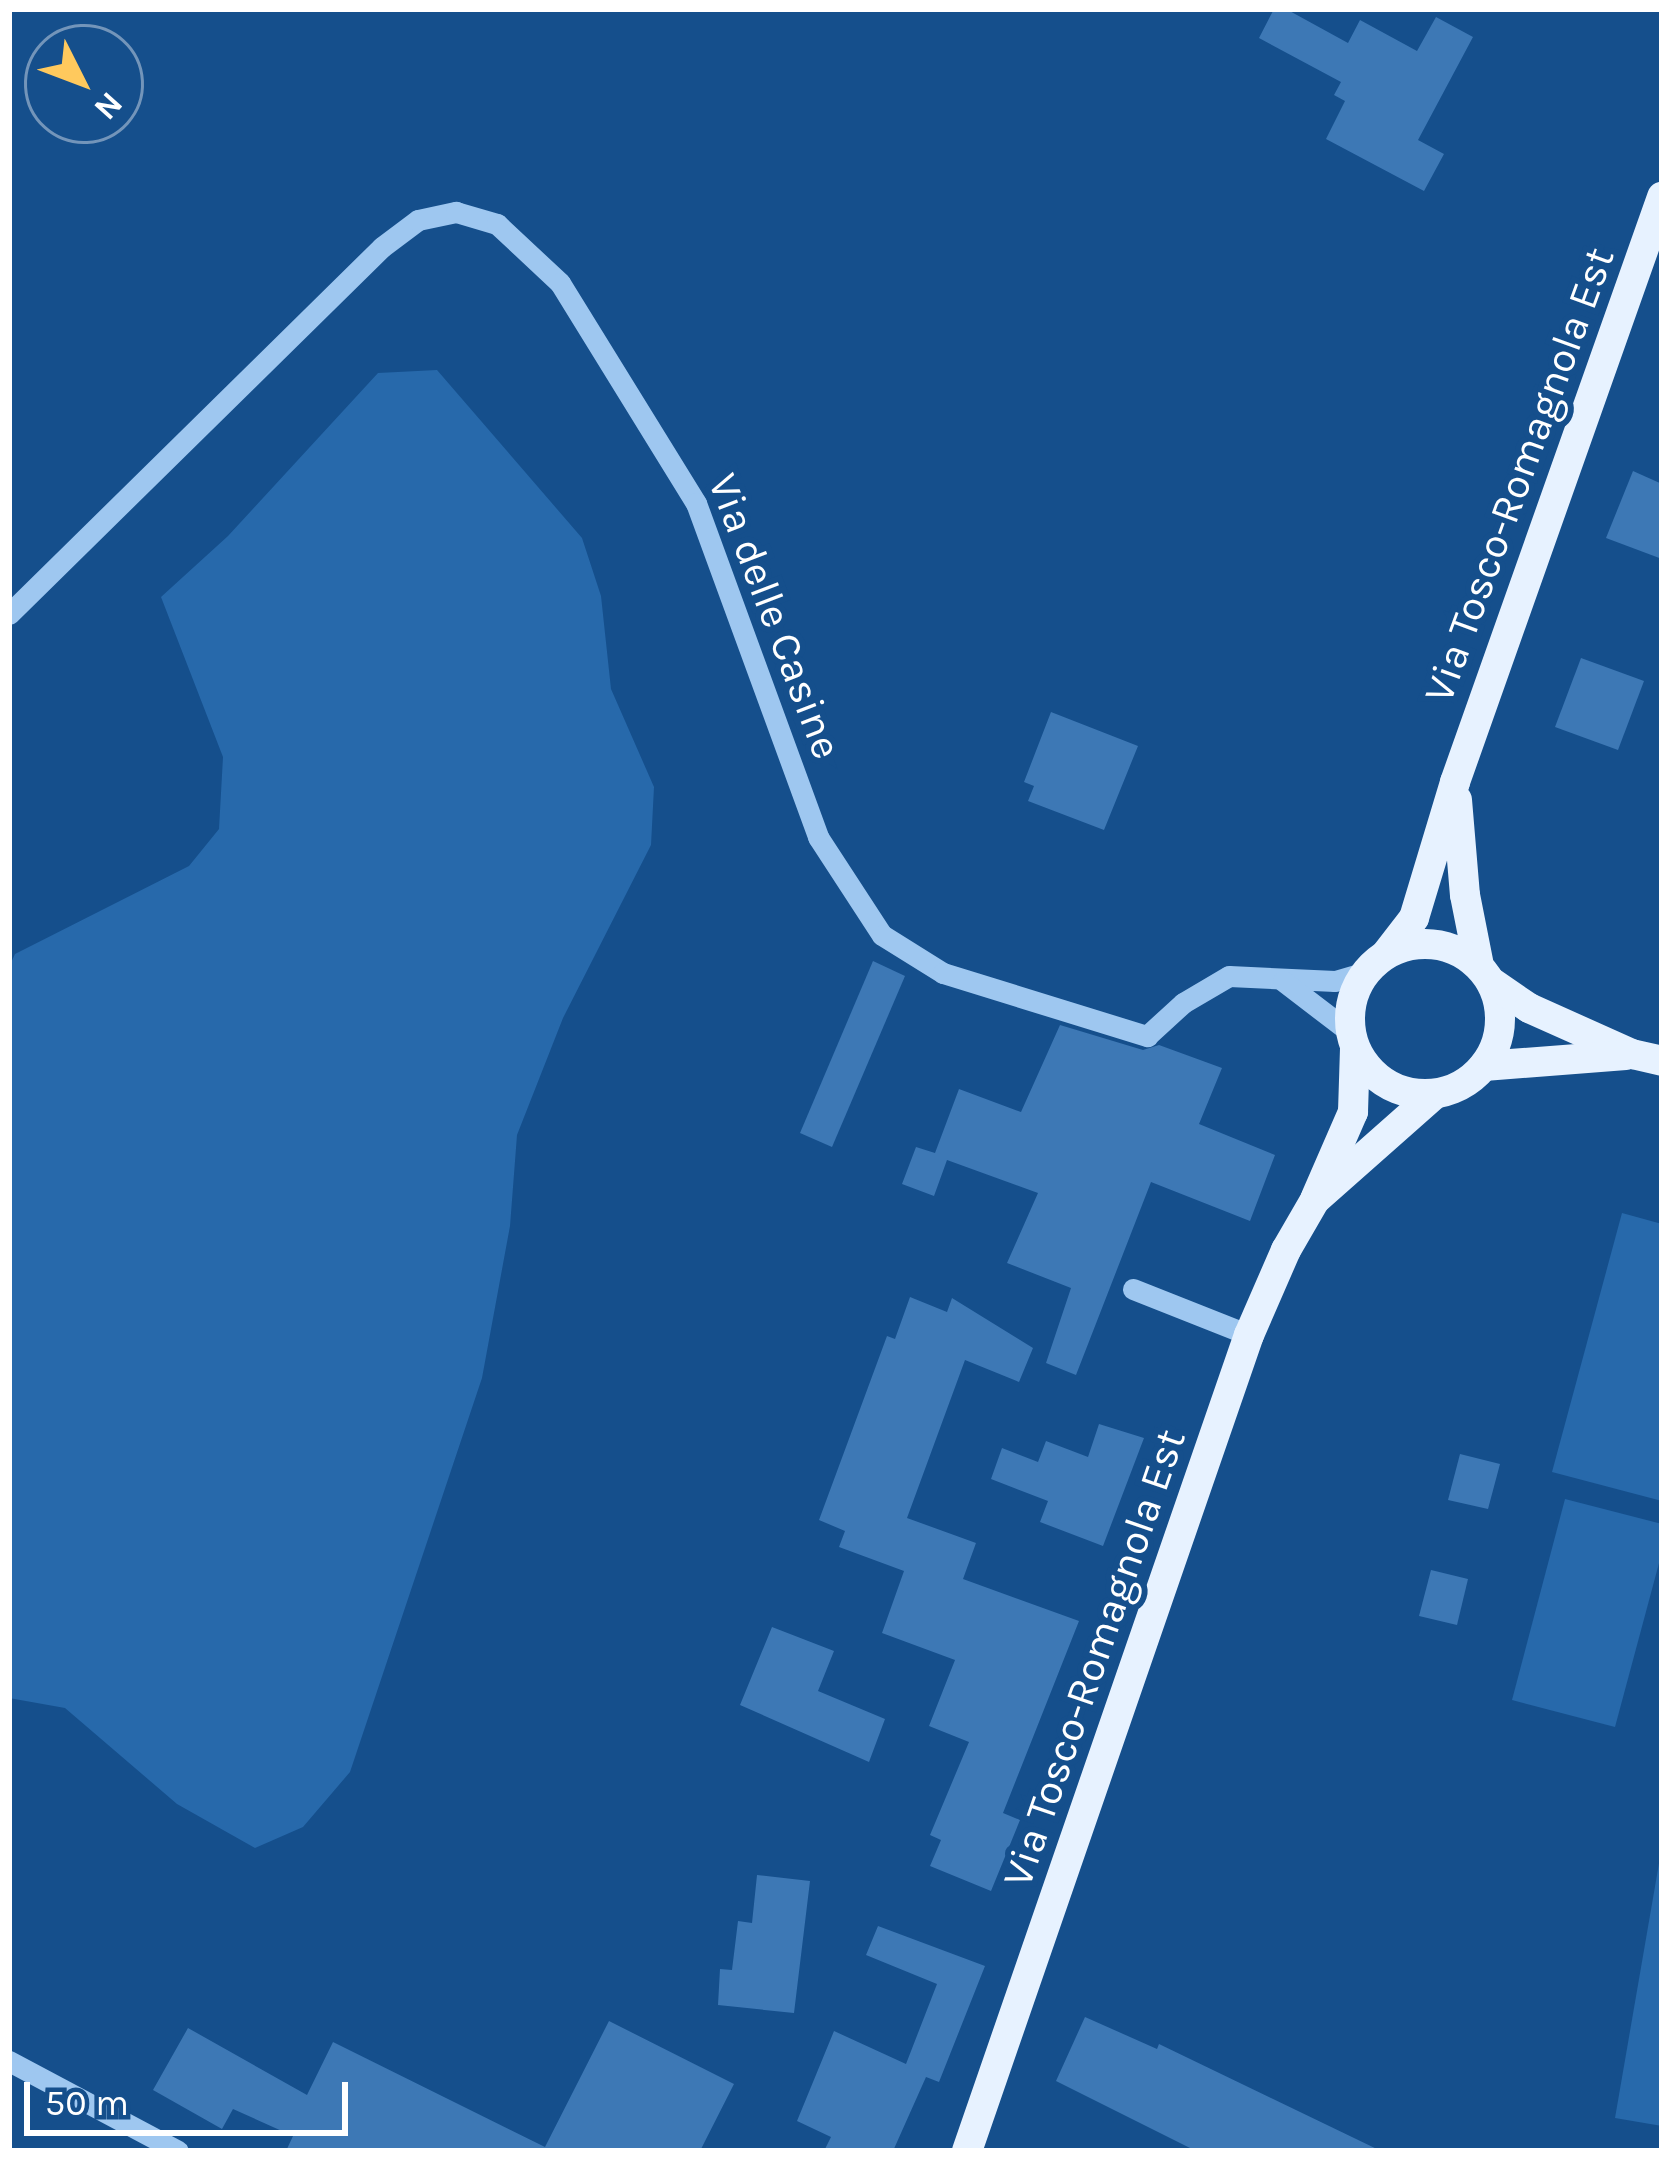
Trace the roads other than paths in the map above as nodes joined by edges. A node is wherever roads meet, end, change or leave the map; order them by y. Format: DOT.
graph roads {
  1 [pos="1662,197"];
  2 [pos="9,614"];
  3 [pos="1455,782"];
  4 [pos="1377,963"];
  5 [pos="1485,974"];
  6 [pos="1282,981"];
  7 [pos="1353,1041"];
  8 [pos="1647,1058"];
  9 [pos="1484,1066"];
  10 [pos="1435,1094"];
  11 [pos="1315,1200"];
  12 [pos="1132,1289"];
  13 [pos="1250,1336"];
  14 [pos="9,2061"];
  15 [pos="178,2151"];
  16 [pos="967,2151"];
  1 -- 3 [label="main road, Via Tosco-Romagnola Est"];
  2 -- 6 [label="street, Via delle Casine"];
  3 -- 4 [label="main road, Via Tosco-Romagnola Est"];
  3 -- 5 [label="main road, Via Tosco-Romagnola Est"];
  4 -- 5 [label="main road"];
  4 -- 6 [label="street"];
  4 -- 7 [label="main road, Via Tosco-Romagnola Est"];
  5 -- 8 [label="main road"];
  5 -- 9 [label="main road, Via Tosco-Romagnola Est"];
  6 -- 7 [label="street"];
  7 -- 10 [label="main road"];
  7 -- 11 [label="main road, Via Tosco-Romagnola Est"];
  8 -- 9 [label="main road"];
  9 -- 10 [label="main road, Via Tosco-Romagnola Est"];
  10 -- 11 [label="main road, Via Tosco-Romagnola Est"];
  11 -- 13 [label="main road, Via Tosco-Romagnola Est"];
  12 -- 13 [label="street"];
  13 -- 16 [label="main road, Via Tosco-Romagnola Est"];
  14 -- 15 [label="street"];
}
